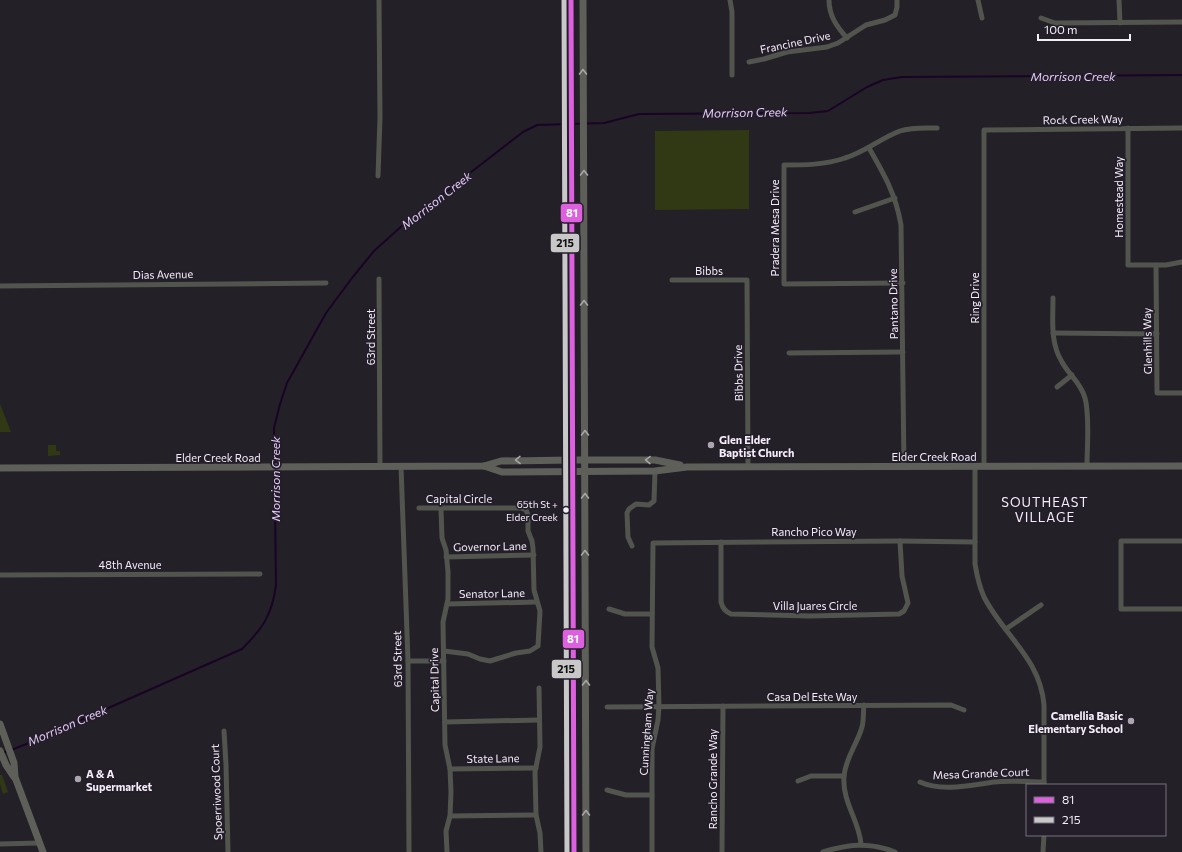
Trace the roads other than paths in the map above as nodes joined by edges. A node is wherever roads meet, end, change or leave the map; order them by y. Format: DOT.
graph roads {
  1 [pos="379,0"];
  2 [pos="571,0"];
  3 [pos="583,0"];
  4 [pos="730,0"];
  5 [pos="829,0"];
  6 [pos="897,0"];
  7 [pos="978,0"];
  8 [pos="1120,0"];
  9 [pos="982,18"];
  10 [pos="1041,18"];
  11 [pos="1182,22"];
  12 [pos="1120,23"];
  13 [pos="847,38"];
  14 [pos="749,62"];
  15 [pos="732,75"];
  16 [pos="937,128"];
  17 [pos="1128,128"];
  18 [pos="1182,128"];
  19 [pos="984,130"];
  20 [pos="869,148"];
  21 [pos="378,176"];
  22 [pos="895,198"];
  23 [pos="856,212"];
  24 [pos="1182,262"];
  25 [pos="1156,265"];
  26 [pos="379,279"];
  27 [pos="672,280"];
  28 [pos="747,280"];
  29 [pos="326,283"];
  30 [pos="902,283"];
  31 [pos="0,286"];
  32 [pos="1053,298"];
  33 [pos="1053,332"];
  34 [pos="1157,334"];
  35 [pos="903,352"];
  36 [pos="789,353"];
  37 [pos="1072,375"];
  38 [pos="1057,387"];
  39 [pos="1182,393"];
  40 [pos="573,460"];
  41 [pos="585,460"];
  42 [pos="401,466"];
  43 [pos="484,466"];
  44 [pos="975,466"];
  45 [pos="984,466"];
  46 [pos="1087,466"];
  47 [pos="1182,466"];
  48 [pos="380,467"];
  49 [pos="687,467"];
  50 [pos="748,467"];
  51 [pos="904,467"];
  52 [pos="0,468"];
  53 [pos="655,471"];
  54 [pos="573,472"];
  55 [pos="585,472"];
  56 [pos="419,508"];
  57 [pos="441,509"];
  58 [pos="1182,540"];
  59 [pos="900,541"];
  60 [pos="653,542"];
  61 [pos="721,542"];
  62 [pos="975,542"];
  63 [pos="632,546"];
  64 [pos="534,555"];
  65 [pos="446,557"];
  66 [pos="260,574"];
  67 [pos="0,575"];
  68 [pos="537,602"];
  69 [pos="447,604"];
  70 [pos="1041,604"];
  71 [pos="609,609"];
  72 [pos="1182,609"];
  73 [pos="652,614"];
  74 [pos="1006,629"];
  75 [pos="444,651"];
  76 [pos="444,660"];
  77 [pos="408,661"];
  78 [pos="539,688"];
  79 [pos="864,705"];
  80 [pos="659,706"];
  81 [pos="722,706"];
  82 [pos="607,707"];
  83 [pos="964,710"];
  84 [pos="539,720"];
  85 [pos="445,722"];
  86 [pos="0,724"];
  87 [pos="224,731"];
  88 [pos="0,751"];
  89 [pos="536,768"];
  90 [pos="450,769"];
  91 [pos="844,776"];
  92 [pos="15,777"];
  93 [pos="798,781"];
  94 [pos="920,782"];
  95 [pos="1044,783"];
  96 [pos="608,790"];
  97 [pos="652,795"];
  98 [pos="536,815"];
  99 [pos="450,816"];
  100 [pos="1044,836"];
  101 [pos="39,842"];
  102 [pos="0,844"];
  103 [pos="861,844"];
  104 [pos="42,852"];
  105 [pos="228,852"];
  106 [pos="409,852"];
  107 [pos="447,852"];
  108 [pos="541,852"];
  109 [pos="574,852"];
  110 [pos="586,852"];
  111 [pos="652,852"];
  112 [pos="722,852"];
  113 [pos="823,852"];
  114 [pos="895,852"];
  115 [pos="1043,852"];
  1 -- 21 [label="street"];
  2 -- 40 [label="main road"];
  41 -- 3 [label="main road, one-way"];
  4 -- 15 [label="street"];
  5 -- 13 [label="street"];
  6 -- 13 [label="street, Francine Drive"];
  7 -- 9 [label="street"];
  8 -- 12 [label="street"];
  10 -- 12 [label="street"];
  11 -- 12 [label="street"];
  13 -- 14 [label="street, Francine Drive"];
  16 -- 20 [label="street, Pradera Mesa Drive"];
  17 -- 18 [label="street, Rock Creek Way"];
  17 -- 19 [label="street, Rock Creek Way"];
  17 -- 25 [label="street, Homestead Way"];
  19 -- 45 [label="street, Ring Drive"];
  20 -- 22 [label="street, Pantano Drive"];
  20 -- 30 [label="street, Pradera Mesa Drive"];
  22 -- 23 [label="street"];
  22 -- 30 [label="street, Pantano Drive"];
  24 -- 25 [label="street"];
  25 -- 34 [label="street, Glenhills Way"];
  26 -- 48 [label="street, 63rd Street"];
  27 -- 28 [label="street, Bibbs"];
  28 -- 50 [label="street, Bibbs Drive"];
  29 -- 31 [label="street, Dias Avenue"];
  30 -- 35 [label="street, Pantano Drive"];
  32 -- 33 [label="street"];
  33 -- 34 [label="street"];
  33 -- 37 [label="street"];
  34 -- 39 [label="street, Glenhills Way"];
  35 -- 36 [label="street"];
  35 -- 51 [label="street, Pantano Drive"];
  37 -- 38 [label="street"];
  37 -- 46 [label="street"];
  40 -- 41 [label="main road, Elder Creek Road"];
  40 -- 43 [label="main road, Elder Creek Road, one-way"];
  40 -- 54 [label="main road"];
  49 -- 41 [label="main road, Elder Creek Road, one-way"];
  41 -- 55 [label="main road"];
  42 -- 43 [label="main road, Elder Creek Road"];
  42 -- 48 [label="main road, Elder Creek Road"];
  42 -- 77 [label="street, 63rd Street"];
  43 -- 54 [label="main road, Elder Creek Road"];
  44 -- 45 [label="main road, Elder Creek Road"];
  44 -- 51 [label="main road, Elder Creek Road"];
  44 -- 62 [label="street"];
  45 -- 46 [label="main road, Elder Creek Road"];
  46 -- 47 [label="main road, Elder Creek Road"];
  48 -- 52 [label="main road, Elder Creek Road"];
  49 -- 50 [label="main road, Elder Creek Road"];
  49 -- 53 [label="main road, Elder Creek Road"];
  50 -- 51 [label="main road, Elder Creek Road"];
  53 -- 55 [label="main road, Elder Creek Road"];
  53 -- 63 [label="street"];
  54 -- 55 [label="main road, Elder Creek Road"];
  54 -- 109 [label="main road"];
  110 -- 55 [label="main road, one-way"];
  56 -- 57 [label="street, Capital Circle"];
  57 -- 64 [label="street, Capital Circle"];
  57 -- 65 [label="street, Capital Drive"];
  58 -- 72 [label="street"];
  59 -- 61 [label="street, Rancho Pico Way"];
  59 -- 61 [label="street, Villa Juares Circle"];
  59 -- 62 [label="street, Rancho Pico Way"];
  60 -- 61 [label="street, Rancho Pico Way"];
  60 -- 73 [label="street, Cunningham Way"];
  62 -- 74 [label="street"];
  64 -- 65 [label="street, Governor Lane"];
  64 -- 68 [label="street, Capital Circle"];
  65 -- 69 [label="street, Capital Drive"];
  66 -- 67 [label="street, 48th Avenue"];
  68 -- 69 [label="street, Senator Lane"];
  68 -- 75 [label="street, Capital Circle"];
  69 -- 75 [label="street, Capital Drive"];
  70 -- 74 [label="street"];
  71 -- 73 [label="street"];
  73 -- 80 [label="street, Cunningham Way"];
  74 -- 95 [label="street"];
  75 -- 76 [label="street, Capital Drive"];
  76 -- 77 [label="street"];
  76 -- 85 [label="street, Capital Drive"];
  77 -- 106 [label="street, 63rd Street"];
  78 -- 84 [label="street"];
  79 -- 81 [label="street, Casa Del Este Way"];
  79 -- 83 [label="street, Casa Del Este Way"];
  79 -- 91 [label="street"];
  80 -- 81 [label="street, Casa Del Este Way"];
  80 -- 82 [label="street, Casa Del Este Way"];
  80 -- 97 [label="street, Cunningham Way"];
  81 -- 112 [label="street, Rancho Grande Way"];
  84 -- 85 [label="street"];
  84 -- 89 [label="street"];
  85 -- 90 [label="street, Capital Drive"];
  86 -- 92 [label="main road"];
  87 -- 105 [label="street, Spoerriwood Court"];
  88 -- 92 [label="main road"];
  89 -- 90 [label="street, State Lane"];
  89 -- 98 [label="street"];
  90 -- 99 [label="street, Capital Drive"];
  91 -- 93 [label="street"];
  91 -- 103 [label="street"];
  92 -- 101 [label="main road"];
  94 -- 95 [label="street, Mesa Grande Court"];
  96 -- 97 [label="street"];
  97 -- 111 [label="street, Cunningham Way"];
  98 -- 99 [label="street"];
  98 -- 108 [label="street"];
  99 -- 107 [label="street, Capital Drive"];
  100 -- 115 [label="street"];
  101 -- 102 [label="street"];
  101 -- 104 [label="main road"];
  103 -- 113 [label="street"];
  103 -- 114 [label="street"];
}
